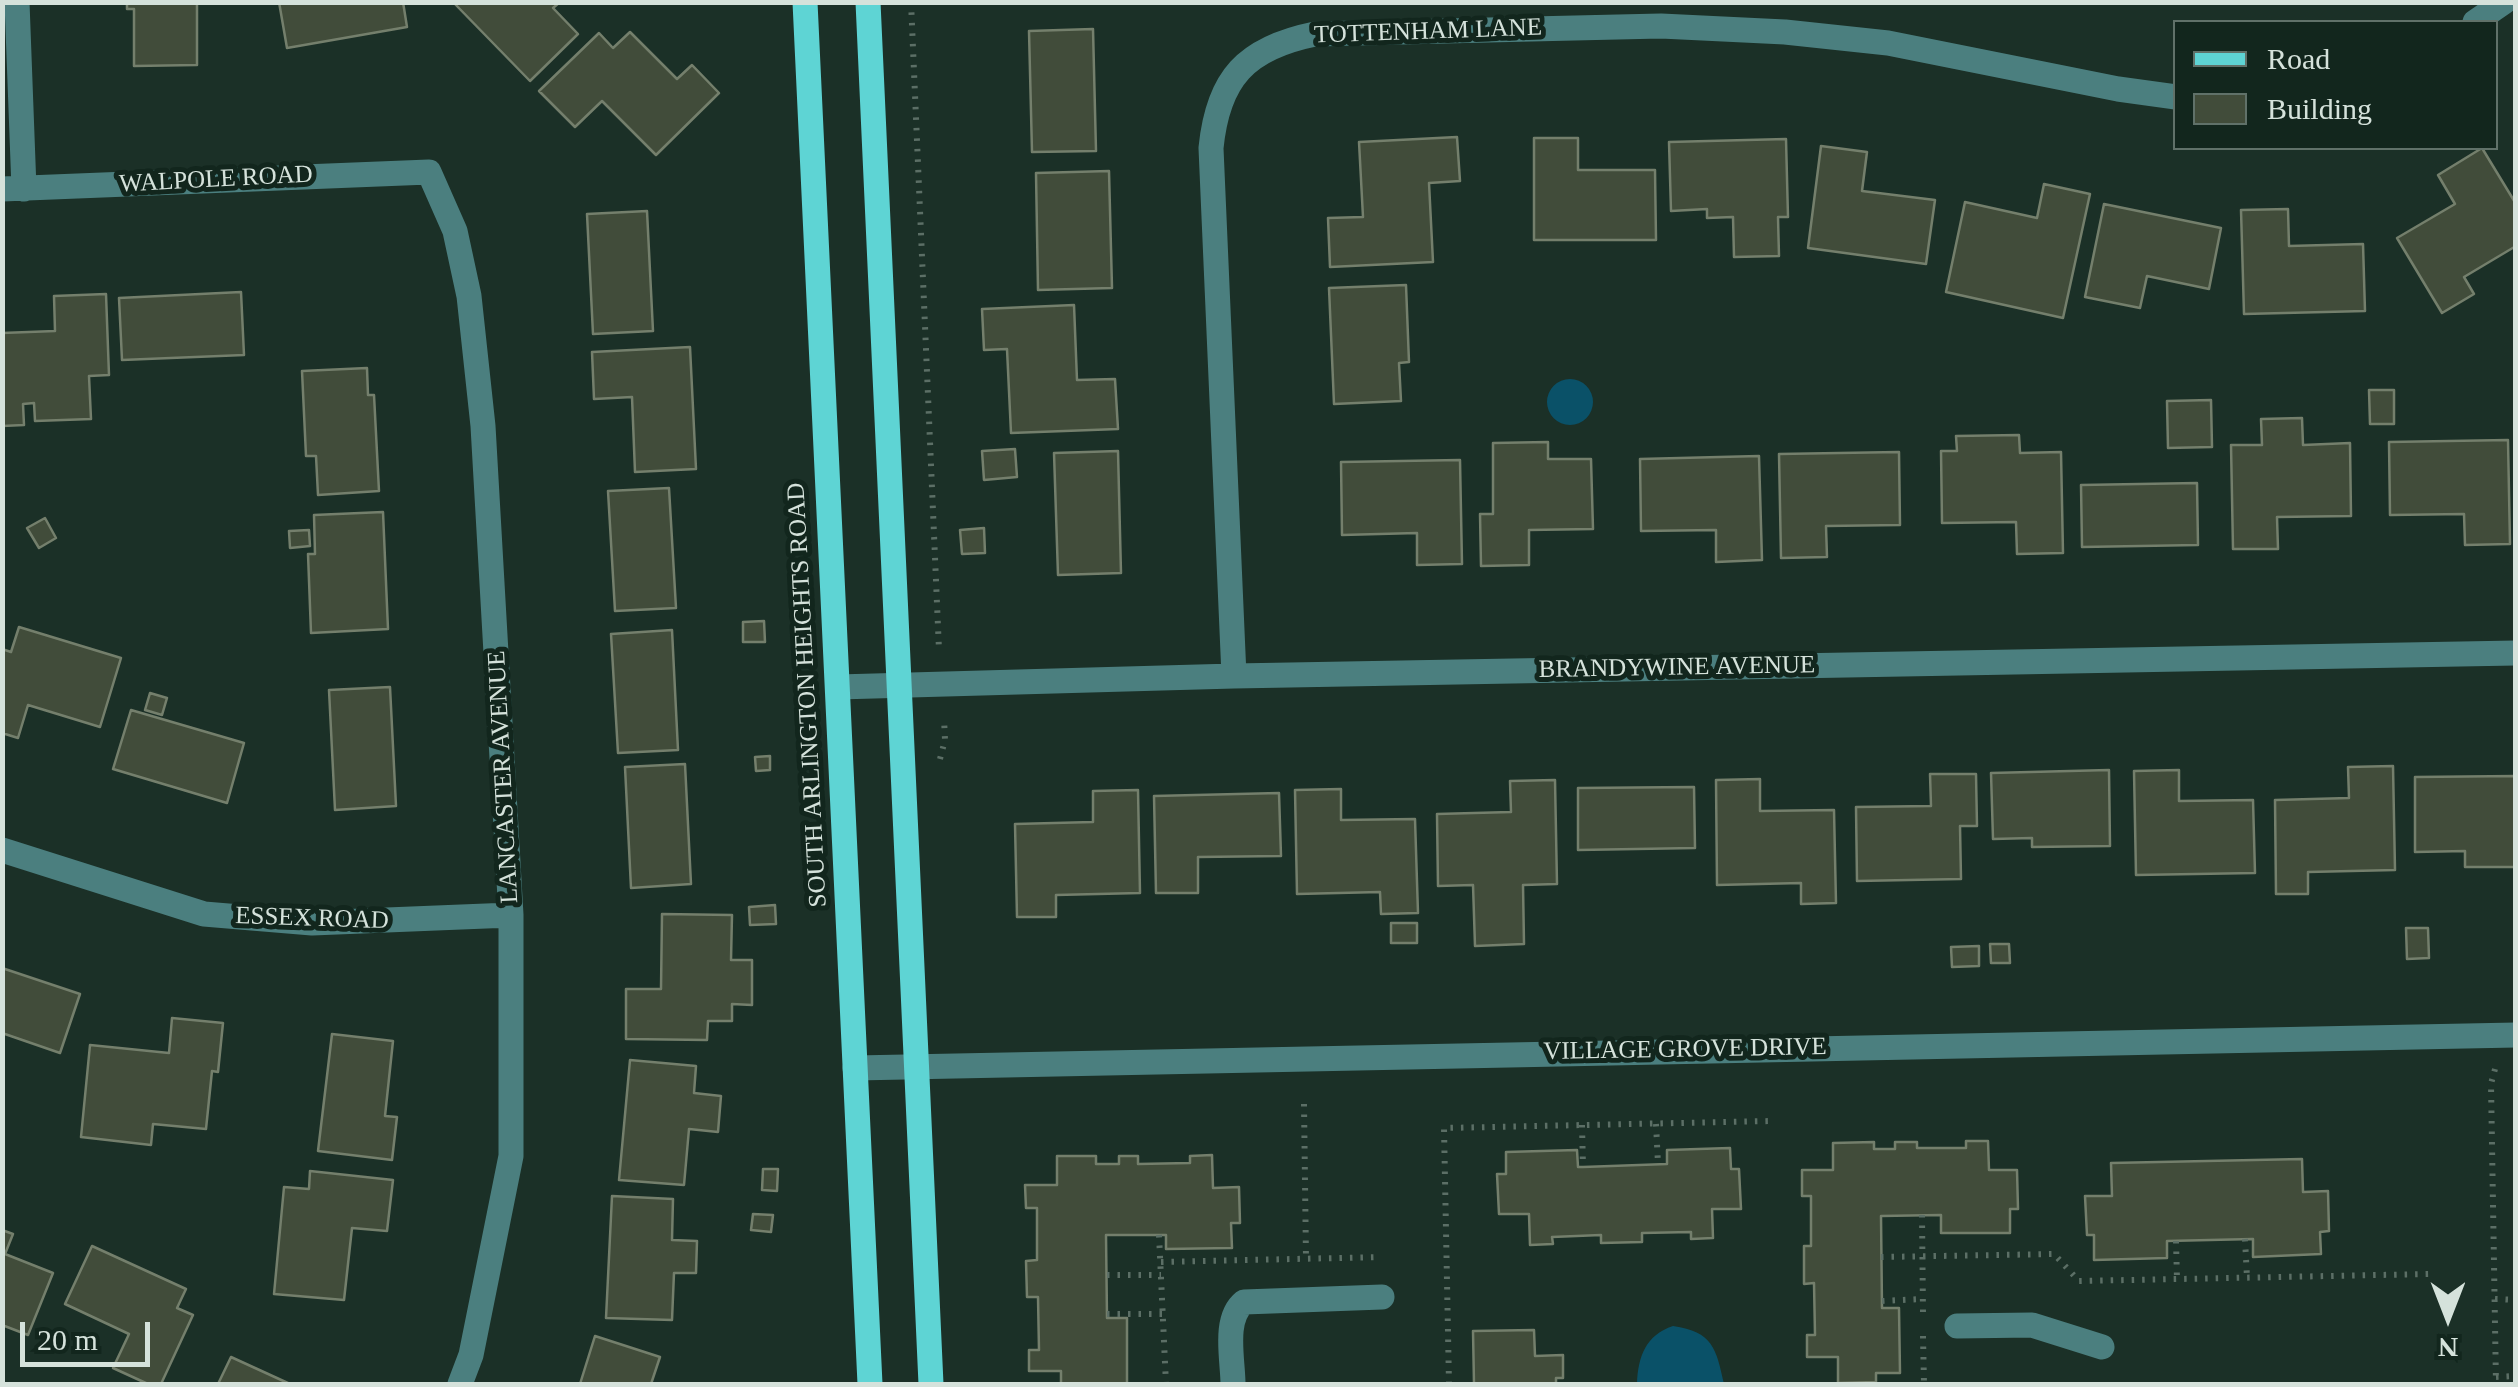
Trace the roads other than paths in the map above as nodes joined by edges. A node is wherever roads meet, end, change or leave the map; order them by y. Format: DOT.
graph roads {
  1 [pos="16,2"];
  2 [pos="805,2"];
  3 [pos="868,2"];
  4 [pos="2504,2"];
  5 [pos="2478,20"];
  6 [pos="2173,97"];
  7 [pos="429,172"];
  8 [pos="14,189"];
  9 [pos="2516,653"];
  10 [pos="1234,676"];
  11 [pos="900,686"];
  12 [pos="838,687"];
  13 [pos="2,850"];
  14 [pos="512,915"];
  15 [pos="2516,1035"];
  16 [pos="915,1066"];
  17 [pos="855,1068"];
  18 [pos="1382,1297"];
  19 [pos="1956,1326"];
  20 [pos="2102,1346"];
  21 [pos="460,1384"];
  22 [pos="870,1384"];
  23 [pos="931,1384"];
  24 [pos="1234,1384"];
  1 -- 8 [label="street"];
  2 -- 12 [label="main road, SOUTH ARLINGTON HEIGHTS ROAD"];
  3 -- 11 [label="main road"];
  4 -- 5 [label="street"];
  6 -- 10 [label="street, TOTTENHAM LANE"];
  7 -- 8 [label="street, WALPOLE ROAD"];
  7 -- 14 [label="street, LANCASTER AVENUE"];
  9 -- 10 [label="street, BRANDYWINE AVENUE"];
  10 -- 11 [label="street, BRANDYWINE AVENUE"];
  11 -- 12 [label="street, BRANDYWINE AVENUE"];
  11 -- 16 [label="main road"];
  12 -- 17 [label="main road, SOUTH ARLINGTON HEIGHTS ROAD"];
  13 -- 14 [label="street, ESSEX ROAD"];
  14 -- 21 [label="street, LANCASTER AVENUE"];
  15 -- 16 [label="street, VILLAGE GROVE DRIVE"];
  16 -- 17 [label="street, VILLAGE GROVE DRIVE"];
  16 -- 23 [label="main road"];
  17 -- 22 [label="main road, SOUTH ARLINGTON HEIGHTS ROAD"];
  18 -- 24 [label="street"];
  19 -- 20 [label="street"];
}
